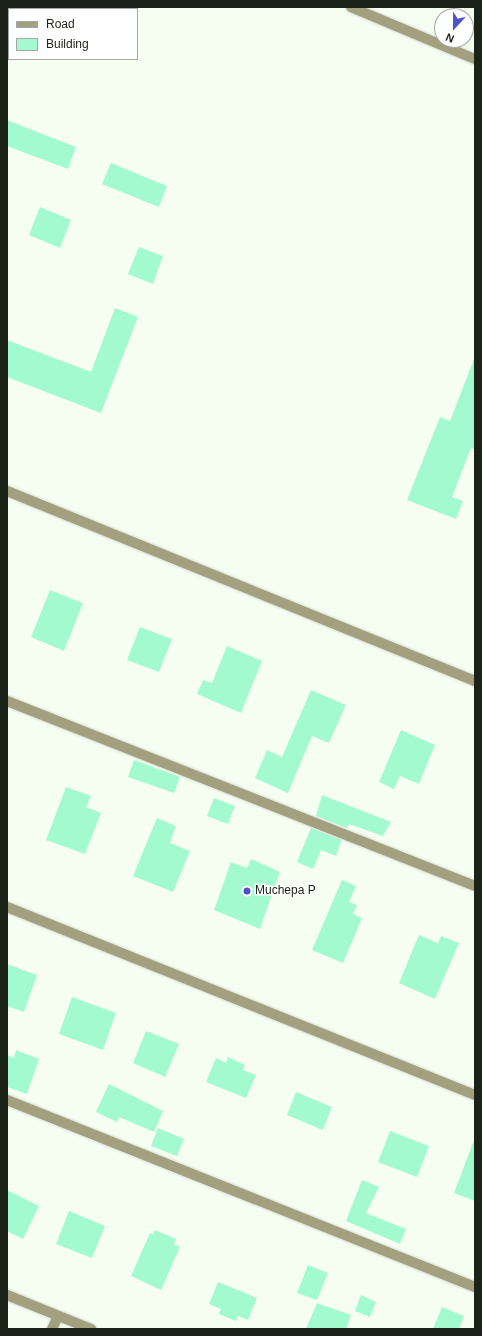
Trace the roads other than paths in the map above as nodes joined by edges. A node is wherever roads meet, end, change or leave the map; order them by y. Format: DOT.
graph roads {
  1 [pos="351,7"];
  2 [pos="475,60"];
  3 [pos="7,491"];
  4 [pos="475,681"];
  5 [pos="7,701"];
  6 [pos="475,886"];
  7 [pos="7,907"];
  8 [pos="475,1095"];
  9 [pos="7,1100"];
  10 [pos="475,1286"];
  11 [pos="7,1295"];
  12 [pos="58,1316"];
  13 [pos="52,1329"];
  14 [pos="91,1329"];
  1 -- 2 [label="street"];
  3 -- 4 [label="street"];
  5 -- 6 [label="street"];
  7 -- 8 [label="street"];
  9 -- 10 [label="street"];
  11 -- 12 [label="street"];
  12 -- 13 [label="street"];
  12 -- 14 [label="street"];
}
